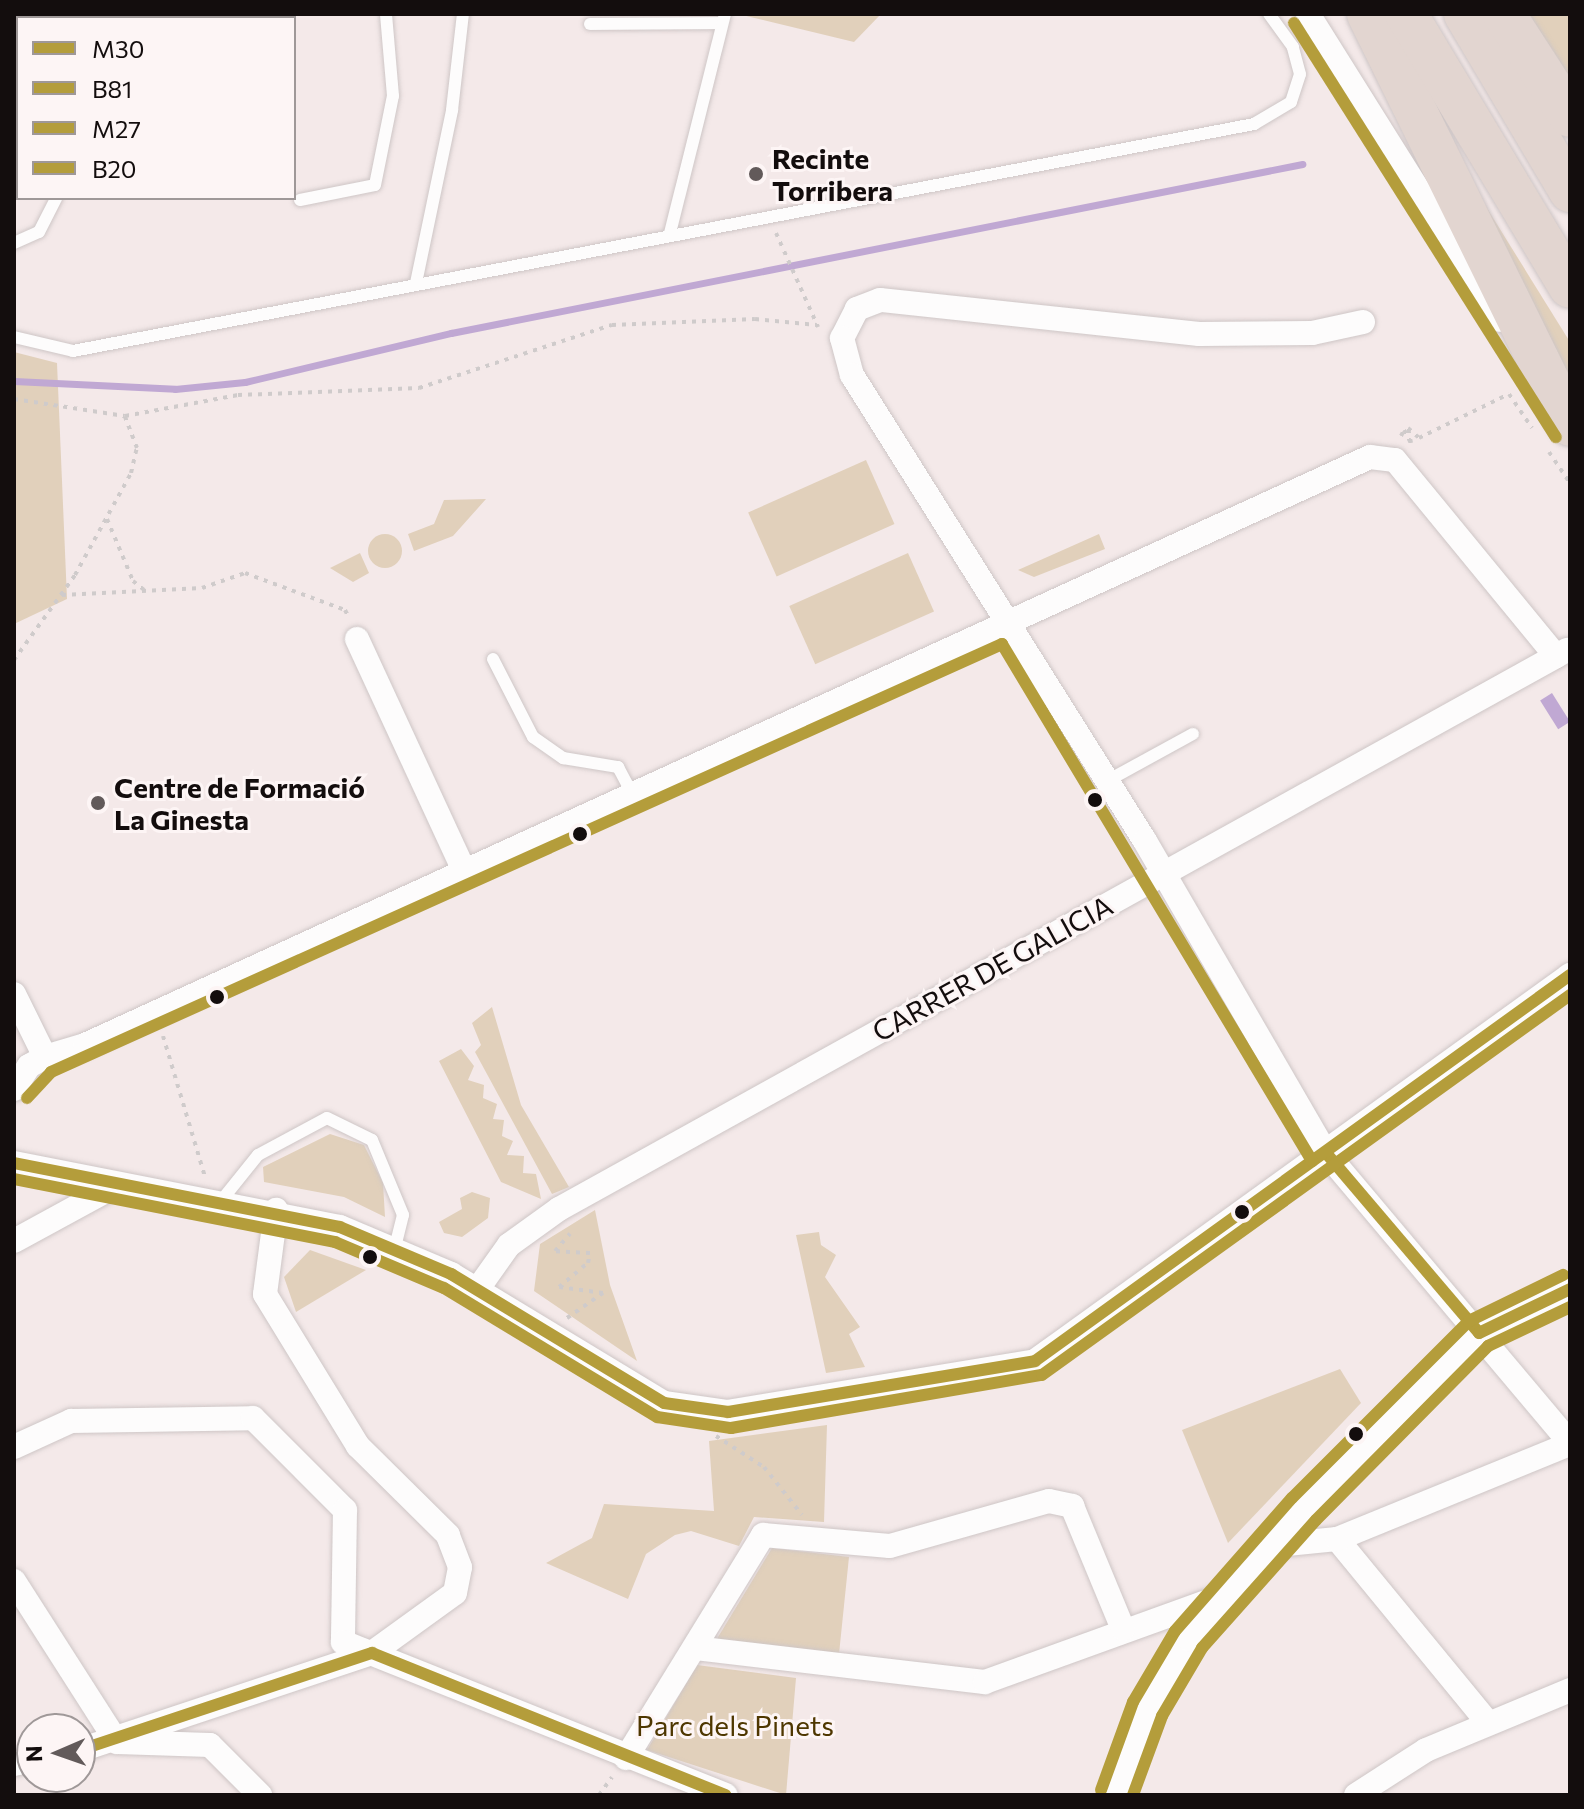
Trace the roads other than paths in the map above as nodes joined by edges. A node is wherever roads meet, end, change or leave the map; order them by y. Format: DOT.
graph roads {
  1 [pos="386,14"];
  2 [pos="463,14"];
  3 [pos="1269,14"];
  4 [pos="1308,14"];
  5 [pos="1368,14"];
  6 [pos="1406,14"];
  7 [pos="1465,14"];
  8 [pos="1504,14"];
  9 [pos="722,18"];
  10 [pos="590,24"];
  11 [pos="1570,116"];
  12 [pos="1570,191"];
  13 [pos="55,200"];
  14 [pos="300,200"];
  15 [pos="670,233"];
  16 [pos="14,243"];
  17 [pos="416,283"];
  18 [pos="1570,287"];
  19 [pos="1363,322"];
  20 [pos="14,337"];
  21 [pos="1555,432"];
  22 [pos="1008,623"];
  23 [pos="357,639"];
  24 [pos="1563,652"];
  25 [pos="493,659"];
  26 [pos="1193,734"];
  27 [pos="1107,781"];
  28 [pos="633,795"];
  29 [pos="464,871"];
  30 [pos="1164,872"];
  31 [pos="1570,975"];
  32 [pos="14,994"];
  33 [pos="45,1057"];
  34 [pos="14,1089"];
  35 [pos="1326,1153"];
  36 [pos="14,1163"];
  37 [pos="113,1187"];
  38 [pos="215,1200"];
  39 [pos="276,1210"];
  40 [pos="14,1241"];
  41 [pos="395,1247"];
  42 [pos="1570,1289"];
  43 [pos="477,1290"];
  44 [pos="1479,1333"];
  45 [pos="1570,1443"];
  46 [pos="14,1447"];
  47 [pos="1337,1539"];
  48 [pos="1277,1545"];
  49 [pos="14,1581"];
  50 [pos="1233,1592"];
  51 [pos="1123,1629"];
  52 [pos="695,1648"];
  53 [pos="372,1653"];
  54 [pos="1570,1690"];
  55 [pos="1488,1723"];
  56 [pos="117,1742"];
  57 [pos="96,1747"];
  58 [pos="626,1758"];
  59 [pos="260,1795"];
  60 [pos="726,1795"];
  61 [pos="1116,1795"];
  62 [pos="1356,1795"];
  1 -- 14 [label="lane"];
  2 -- 17 [label="lane"];
  3 -- 15 [label="lane"];
  4 -- 21 [label="street"];
  5 -- 21 [label="highway"];
  6 -- 18 [label="highway"];
  7 -- 12 [label="highway"];
  8 -- 11 [label="highway"];
  9 -- 10 [label="lane"];
  9 -- 15 [label="lane"];
  13 -- 16 [label="lane"];
  15 -- 17 [label="lane"];
  17 -- 20 [label="lane"];
  19 -- 22 [label="street"];
  22 -- 24 [label="street"];
  22 -- 27 [label="street"];
  22 -- 28 [label="street"];
  23 -- 29 [label="street"];
  24 -- 30 [label="street, CARRER DE GALICIA"];
  25 -- 28 [label="lane"];
  26 -- 27 [label="lane"];
  27 -- 30 [label="street"];
  28 -- 29 [label="street"];
  29 -- 33 [label="street"];
  30 -- 35 [label="street"];
  30 -- 43 [label="street, CARRER DE GALICIA"];
  31 -- 35 [label="street"];
  32 -- 33 [label="street"];
  33 -- 34 [label="street"];
  35 -- 43 [label="street"];
  35 -- 44 [label="street"];
  36 -- 37 [label="street"];
  37 -- 38 [label="street"];
  37 -- 40 [label="street"];
  38 -- 39 [label="street"];
  38 -- 41 [label="lane"];
  39 -- 41 [label="street"];
  39 -- 53 [label="street"];
  41 -- 43 [label="street"];
  42 -- 44 [label="street"];
  44 -- 45 [label="street"];
  44 -- 48 [label="street"];
  45 -- 47 [label="street"];
  46 -- 53 [label="street"];
  47 -- 48 [label="street"];
  47 -- 55 [label="street"];
  48 -- 50 [label="street"];
  49 -- 56 [label="street"];
  50 -- 51 [label="street"];
  50 -- 61 [label="street"];
  51 -- 52 [label="street"];
  51 -- 52 [label="street"];
  52 -- 58 [label="street"];
  53 -- 56 [label="street"];
  53 -- 58 [label="street"];
  54 -- 55 [label="street"];
  55 -- 62 [label="street"];
  56 -- 57 [label="street"];
  56 -- 59 [label="street"];
  58 -- 60 [label="street"];
}
